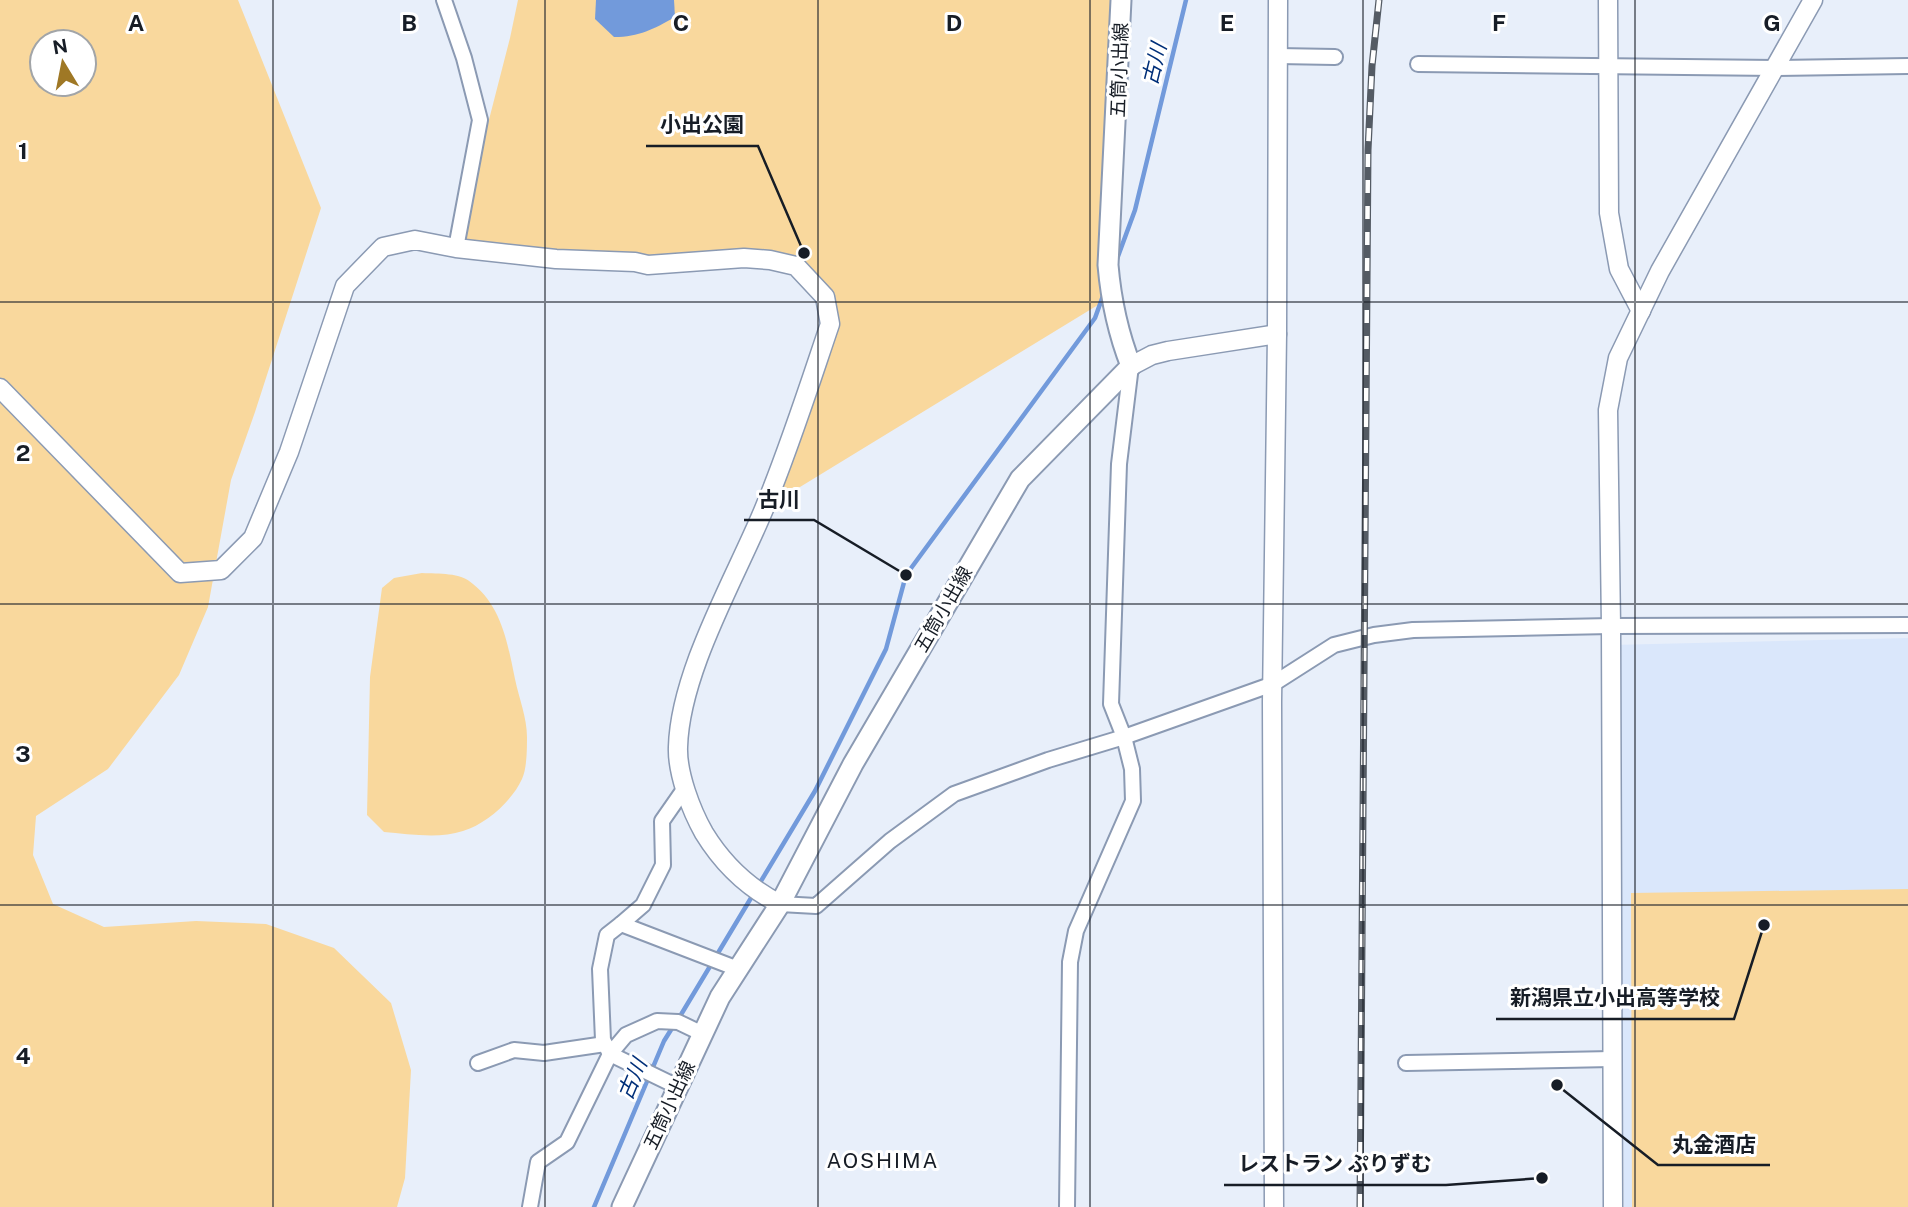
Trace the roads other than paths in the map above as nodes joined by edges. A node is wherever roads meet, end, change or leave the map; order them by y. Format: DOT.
graph roads {
  1 [pos="443,0"];
  2 [pos="1121,0"];
  3 [pos="1278,0"];
  4 [pos="1608,0"];
  5 [pos="1813,0"];
  6 [pos="1278,56"];
  7 [pos="1335,57"];
  8 [pos="1418,64"];
  9 [pos="1908,66"];
  10 [pos="1610,68"];
  11 [pos="1776,68"];
  12 [pos="456,248"];
  13 [pos="1641,311"];
  14 [pos="1277,334"];
  15 [pos="1131,366"];
  16 [pos="0,388"];
  17 [pos="1908,625"];
  18 [pos="1611,626"];
  19 [pos="1273,684"];
  20 [pos="1124,737"];
  21 [pos="685,788"];
  22 [pos="780,904"];
  23 [pos="621,924"];
  24 [pos="738,969"];
  25 [pos="703,1034"];
  26 [pos="608,1049"];
  27 [pos="1612,1059"];
  28 [pos="478,1063"];
  29 [pos="1406,1063"];
  30 [pos="678,1087"];
  31 [pos="624,1206"];
  32 [pos="530,1207"];
  33 [pos="1067,1207"];
  34 [pos="1274,1207"];
  35 [pos="1613,1207"];
  1 -- 12 [label="street"];
  2 -- 15 [label="main road, 五筒小出線"];
  3 -- 6 [label="street"];
  4 -- 10 [label="street"];
  5 -- 11 [label="street"];
  6 -- 7 [label="street"];
  6 -- 14 [label="street"];
  8 -- 10 [label="street"];
  9 -- 11 [label="street"];
  10 -- 11 [label="street"];
  10 -- 13 [label="street"];
  11 -- 13 [label="street"];
  12 -- 16 [label="street"];
  12 -- 21 [label="street"];
  13 -- 18 [label="street"];
  14 -- 15 [label="street"];
  14 -- 19 [label="street"];
  15 -- 20 [label="street"];
  15 -- 22 [label="main road, 五筒小出線"];
  17 -- 18 [label="street"];
  18 -- 19 [label="street"];
  18 -- 27 [label="street"];
  19 -- 20 [label="street"];
  19 -- 34 [label="street"];
  20 -- 22 [label="street"];
  20 -- 33 [label="street"];
  21 -- 22 [label="street"];
  21 -- 23 [label="street"];
  22 -- 24 [label="main road, 五筒小出線"];
  23 -- 24 [label="street"];
  23 -- 26 [label="street"];
  24 -- 25 [label="main road, 五筒小出線"];
  25 -- 26 [label="street"];
  25 -- 30 [label="main road, 五筒小出線"];
  26 -- 28 [label="street"];
  26 -- 30 [label="street"];
  26 -- 32 [label="street"];
  27 -- 29 [label="street"];
  27 -- 35 [label="street"];
  30 -- 31 [label="main road, 五筒小出線"];
}
